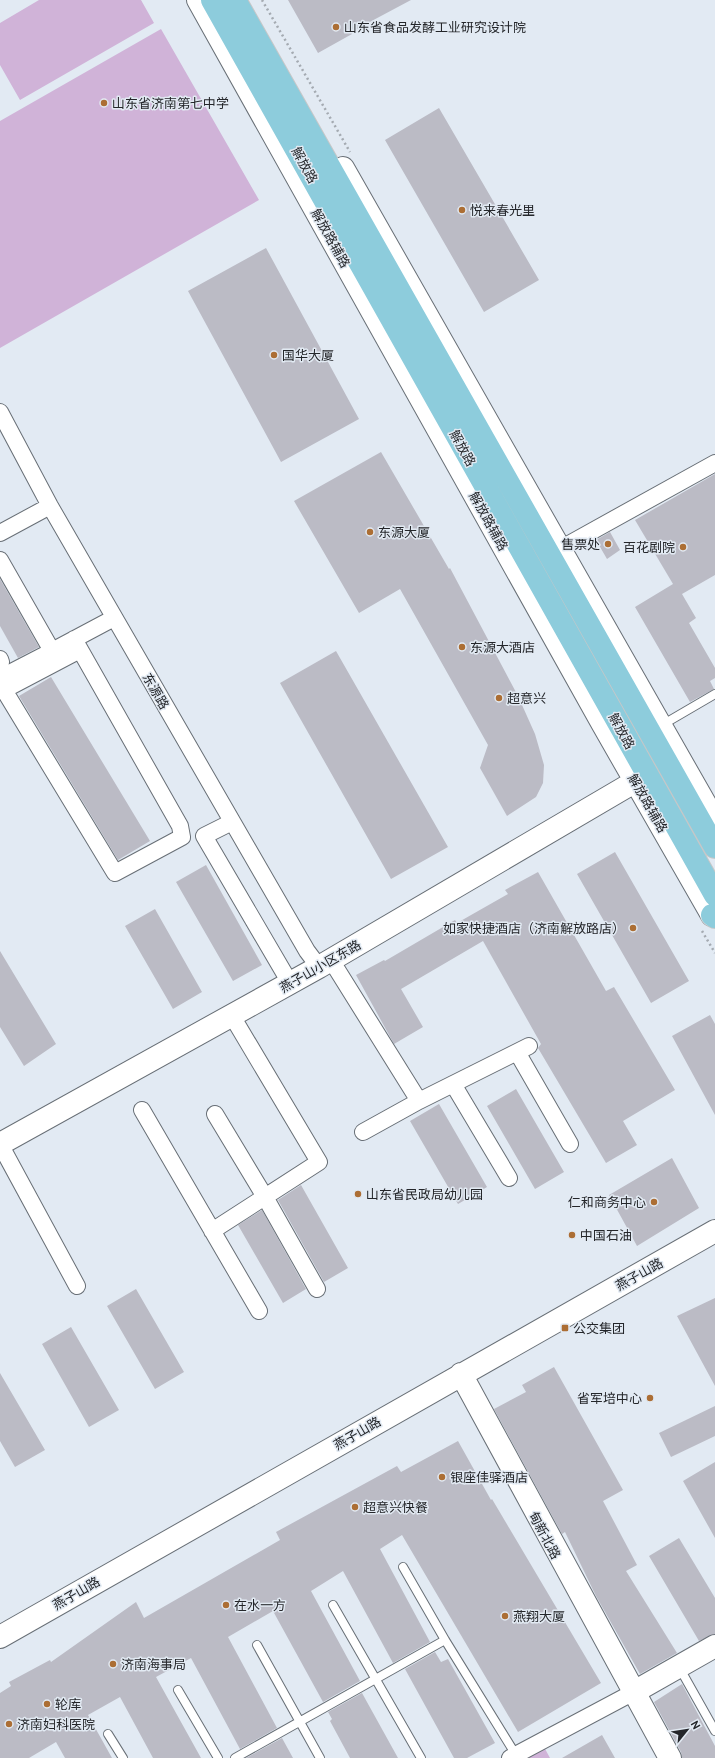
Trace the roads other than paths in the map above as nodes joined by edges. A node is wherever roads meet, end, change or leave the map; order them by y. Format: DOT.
graph roads {
  1 [pos="198,0"];
  2 [pos="212,0"];
  3 [pos="235,0"];
  4 [pos="247,0"];
  5 [pos="0,412"];
  6 [pos="715,463"];
  7 [pos="50,506"];
  8 [pos="0,533"];
  9 [pos="560,549"];
  10 [pos="0,560"];
  11 [pos="114,618"];
  12 [pos="77,644"];
  13 [pos="52,651"];
  14 [pos="0,666"];
  15 [pos="715,694"];
  16 [pos="661,726"];
  17 [pos="636,781"];
  18 [pos="712,808"];
  19 [pos="232,822"];
  20 [pos="715,847"];
  21 [pos="714,909"];
  22 [pos="325,963"];
  23 [pos="290,983"];
  24 [pos="232,1016"];
  25 [pos="453,1084"];
  26 [pos="418,1101"];
  27 [pos="142,1110"];
  28 [pos="216,1114"];
  29 [pos="363,1132"];
  30 [pos="0,1144"];
  31 [pos="570,1144"];
  32 [pos="510,1178"];
  33 [pos="266,1197"];
  34 [pos="212,1231"];
  35 [pos="715,1231"];
  36 [pos="715,1240"];
  37 [pos="76,1286"];
  38 [pos="317,1289"];
  39 [pos="259,1311"];
  40 [pos="461,1378"];
  41 [pos="403,1567"];
  42 [pos="333,1605"];
  43 [pos="0,1637"];
  44 [pos="445,1640"];
  45 [pos="0,1645"];
  46 [pos="257,1645"];
  47 [pos="715,1646"];
  48 [pos="678,1667"];
  49 [pos="376,1679"];
  50 [pos="178,1690"];
  51 [pos="634,1692"];
  52 [pos="300,1722"];
  53 [pos="715,1731"];
  54 [pos="108,1734"];
  55 [pos="513,1756"];
  56 [pos="123,1758"];
  57 [pos="218,1758"];
  58 [pos="235,1758"];
  59 [pos="320,1758"];
  60 [pos="420,1758"];
  61 [pos="670,1758"];
  1 -- 17 [label="street, 解放路辅路"];
  2 -- 21 [label="main road, 解放路"];
  3 -- 20 [label="main road, 解放路"];
  4 -- 9 [label="street"];
  5 -- 7 [label="street, 东源路"];
  6 -- 9 [label="street"];
  7 -- 8 [label="street"];
  7 -- 11 [label="street, 东源路"];
  9 -- 16 [label="street"];
  10 -- 13 [label="street"];
  11 -- 12 [label="street"];
  11 -- 19 [label="street, 东源路"];
  12 -- 12 [label="street"];
  12 -- 13 [label="street"];
  13 -- 14 [label="street"];
  15 -- 16 [label="lane"];
  16 -- 18 [label="street"];
  17 -- 21 [label="street, 解放路辅路"];
  17 -- 22 [label="street, 燕子山小区东路"];
  19 -- 22 [label="street, 东源路"];
  19 -- 23 [label="street"];
  22 -- 23 [label="street, 燕子山小区东路"];
  22 -- 26 [label="street, 东源路"];
  23 -- 24 [label="street, 燕子山小区东路"];
  24 -- 30 [label="street, 燕子山小区东路"];
  24 -- 33 [label="street"];
  25 -- 26 [label="street"];
  25 -- 31 [label="street"];
  25 -- 32 [label="street"];
  26 -- 29 [label="street"];
  27 -- 34 [label="street"];
  28 -- 33 [label="street"];
  30 -- 37 [label="street"];
  33 -- 34 [label="street"];
  33 -- 38 [label="street"];
  34 -- 39 [label="street"];
  35 -- 40 [label="street, 燕子山路"];
  36 -- 40 [label="street, 燕子山路"];
  40 -- 43 [label="street, 燕子山路"];
  40 -- 45 [label="street, 燕子山路"];
  40 -- 51 [label="street, 甸新北路"];
  41 -- 44 [label="lane"];
  42 -- 49 [label="lane"];
  44 -- 49 [label="lane"];
  44 -- 55 [label="lane"];
  46 -- 52 [label="lane"];
  47 -- 48 [label="street"];
  48 -- 51 [label="street"];
  48 -- 53 [label="lane"];
  49 -- 52 [label="lane"];
  49 -- 60 [label="lane"];
  50 -- 57 [label="lane"];
  51 -- 55 [label="street"];
  51 -- 61 [label="street, 甸新北路"];
  52 -- 58 [label="lane"];
  52 -- 59 [label="lane"];
  54 -- 56 [label="lane"];
}
